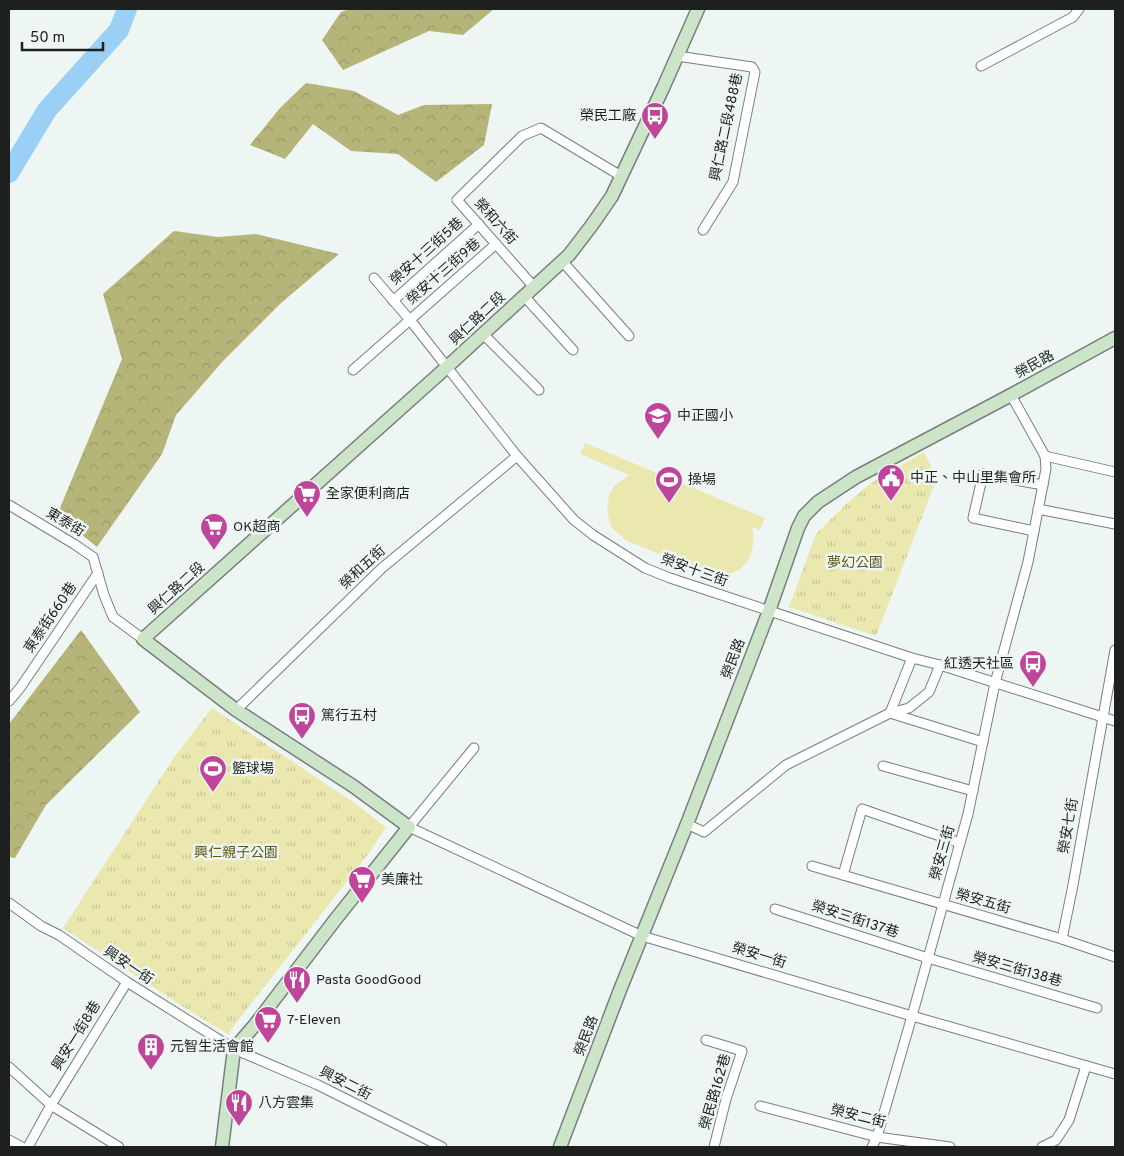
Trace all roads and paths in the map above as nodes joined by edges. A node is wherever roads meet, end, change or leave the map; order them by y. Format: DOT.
graph roads {
  1 [pos="698,9"];
  2 [pos="1079,9"];
  3 [pos="677,56"];
  4 [pos="981,66"];
  5 [pos="621,176"];
  6 [pos="479,224"];
  7 [pos="703,230"];
  8 [pos="496,244"];
  9 [pos="562,261"];
  10 [pos="374,278"];
  11 [pos="534,286"];
  12 [pos="524,296"];
  13 [pos="393,301"];
  14 [pos="410,320"];
  15 [pos="483,334"];
  16 [pos="629,336"];
  17 [pos="1115,338"];
  18 [pos="573,350"];
  19 [pos="447,367"];
  20 [pos="353,370"];
  21 [pos="539,390"];
  22 [pos="1011,395"];
  23 [pos="517,456"];
  24 [pos="1045,456"];
  25 [pos="1115,472"];
  26 [pos="1043,485"];
  27 [pos="9,505"];
  28 [pos="1038,509"];
  29 [pos="1115,524"];
  30 [pos="1034,531"];
  31 [pos="98,573"];
  32 [pos="769,611"];
  33 [pos="143,639"];
  34 [pos="1115,650"];
  35 [pos="912,658"];
  36 [pos="940,665"];
  37 [pos="995,683"];
  38 [pos="9,701"];
  39 [pos="236,710"];
  40 [pos="890,713"];
  41 [pos="1103,718"];
  42 [pos="1115,721"];
  43 [pos="983,742"];
  44 [pos="474,748"];
  45 [pos="882,766"];
  46 [pos="973,792"];
  47 [pos="687,824"];
  48 [pos="408,827"];
  49 [pos="960,843"];
  50 [pos="812,866"];
  51 [pos="843,875"];
  52 [pos="9,903"];
  53 [pos="942,904"];
  54 [pos="775,909"];
  55 [pos="642,936"];
  56 [pos="1062,939"];
  57 [pos="1115,957"];
  58 [pos="928,958"];
  59 [pos="126,982"];
  60 [pos="1097,1008"];
  61 [pos="912,1016"];
  62 [pos="706,1040"];
  63 [pos="234,1049"];
  64 [pos="1086,1066"];
  65 [pos="9,1067"];
  66 [pos="1115,1074"];
  67 [pos="51,1105"];
  68 [pos="760,1106"];
  69 [pos="877,1137"];
  70 [pos="9,1140"];
  71 [pos="22,1147"];
  72 [pos="28,1147"];
  73 [pos="119,1147"];
  74 [pos="222,1147"];
  75 [pos="442,1147"];
  76 [pos="560,1147"];
  77 [pos="714,1147"];
  78 [pos="872,1147"];
  79 [pos="950,1147"];
  80 [pos="1042,1147"];
  1 -- 3 [label="street, 興仁路二段"];
  2 -- 4 [label="street"];
  3 -- 5 [label="street, 興仁路二段"];
  3 -- 7 [label="street, 興仁路二段488巷"];
  5 -- 6 [label="street, 榮和六街"];
  5 -- 9 [label="street, 興仁路二段"];
  6 -- 8 [label="street, 榮和六街"];
  6 -- 13 [label="street, 榮安十三街5巷"];
  8 -- 11 [label="street, 榮和六街"];
  8 -- 14 [label="street, 榮安十三街9巷"];
  9 -- 11 [label="street, 興仁路二段"];
  9 -- 16 [label="street"];
  10 -- 13 [label="street, 榮安十三街"];
  11 -- 12 [label="street, 興仁路二段"];
  12 -- 15 [label="street, 興仁路二段"];
  12 -- 18 [label="street"];
  13 -- 14 [label="street, 榮安十三街"];
  14 -- 19 [label="street, 榮安十三街"];
  14 -- 20 [label="street, 榮安十三街9巷"];
  15 -- 19 [label="street, 興仁路二段"];
  15 -- 21 [label="street"];
  17 -- 22 [label="street, 榮民路"];
  19 -- 23 [label="street, 榮安十三街"];
  19 -- 33 [label="street, 興仁路二段"];
  22 -- 24 [label="street"];
  22 -- 32 [label="street, 榮民路"];
  23 -- 32 [label="street, 榮安十三街"];
  23 -- 39 [label="street, 榮和五街"];
  24 -- 25 [label="street"];
  24 -- 26 [label="street, 榮安三街"];
  26 -- 28 [label="street, 榮安三街"];
  26 -- 30 [label="street"];
  27 -- 31 [label="street, 東泰街"];
  28 -- 29 [label="street"];
  28 -- 30 [label="street, 榮安三街"];
  30 -- 37 [label="street, 榮安三街"];
  31 -- 33 [label="street, 東泰街"];
  31 -- 38 [label="street, 東泰街660巷"];
  32 -- 35 [label="street, 榮安十三街"];
  32 -- 47 [label="street, 榮民路"];
  33 -- 39 [label="street"];
  34 -- 41 [label="street, 榮安七街"];
  35 -- 36 [label="street, 榮安十三街"];
  35 -- 40 [label="street"];
  36 -- 37 [label="street, 榮安十三街"];
  36 -- 40 [label="street"];
  37 -- 41 [label="street, 榮安十三街"];
  37 -- 43 [label="street, 榮安三街"];
  39 -- 48 [label="street"];
  40 -- 43 [label="street"];
  40 -- 47 [label="street"];
  41 -- 42 [label="street, 榮安十三街"];
  41 -- 56 [label="street, 榮安七街"];
  43 -- 46 [label="street, 榮安三街"];
  44 -- 48 [label="street"];
  45 -- 46 [label="street"];
  46 -- 49 [label="street, 榮安三街"];
  47 -- 55 [label="street, 榮民路"];
  48 -- 55 [label="street, 榮安一街"];
  48 -- 63 [label="street"];
  49 -- 51 [label="street"];
  49 -- 53 [label="street, 榮安三街"];
  50 -- 51 [label="street, 榮安五街"];
  51 -- 53 [label="street, 榮安五街"];
  52 -- 59 [label="street, 興安一街"];
  53 -- 56 [label="street, 榮安五街"];
  53 -- 58 [label="street, 榮安三街"];
  54 -- 58 [label="street, 榮安三街137巷"];
  55 -- 61 [label="street, 榮安一街"];
  55 -- 76 [label="street, 榮民路"];
  56 -- 57 [label="street, 榮安五街"];
  58 -- 60 [label="street, 榮安三街138巷"];
  58 -- 61 [label="street, 榮安三街"];
  59 -- 63 [label="street, 興安一街"];
  59 -- 67 [label="street, 興安一街8巷"];
  61 -- 64 [label="street, 榮安一街"];
  61 -- 69 [label="street, 榮安三街"];
  62 -- 77 [label="street, 榮民路162巷"];
  63 -- 74 [label="street"];
  63 -- 75 [label="street, 興安二街"];
  64 -- 66 [label="street, 榮安一街"];
  64 -- 80 [label="street"];
  65 -- 67 [label="street"];
  67 -- 72 [label="street, 興安一街8巷"];
  67 -- 73 [label="street"];
  68 -- 69 [label="street, 榮安二街"];
  69 -- 78 [label="street, 榮安三街"];
  69 -- 79 [label="street, 榮安二街"];
  70 -- 71 [label="street"];
}
